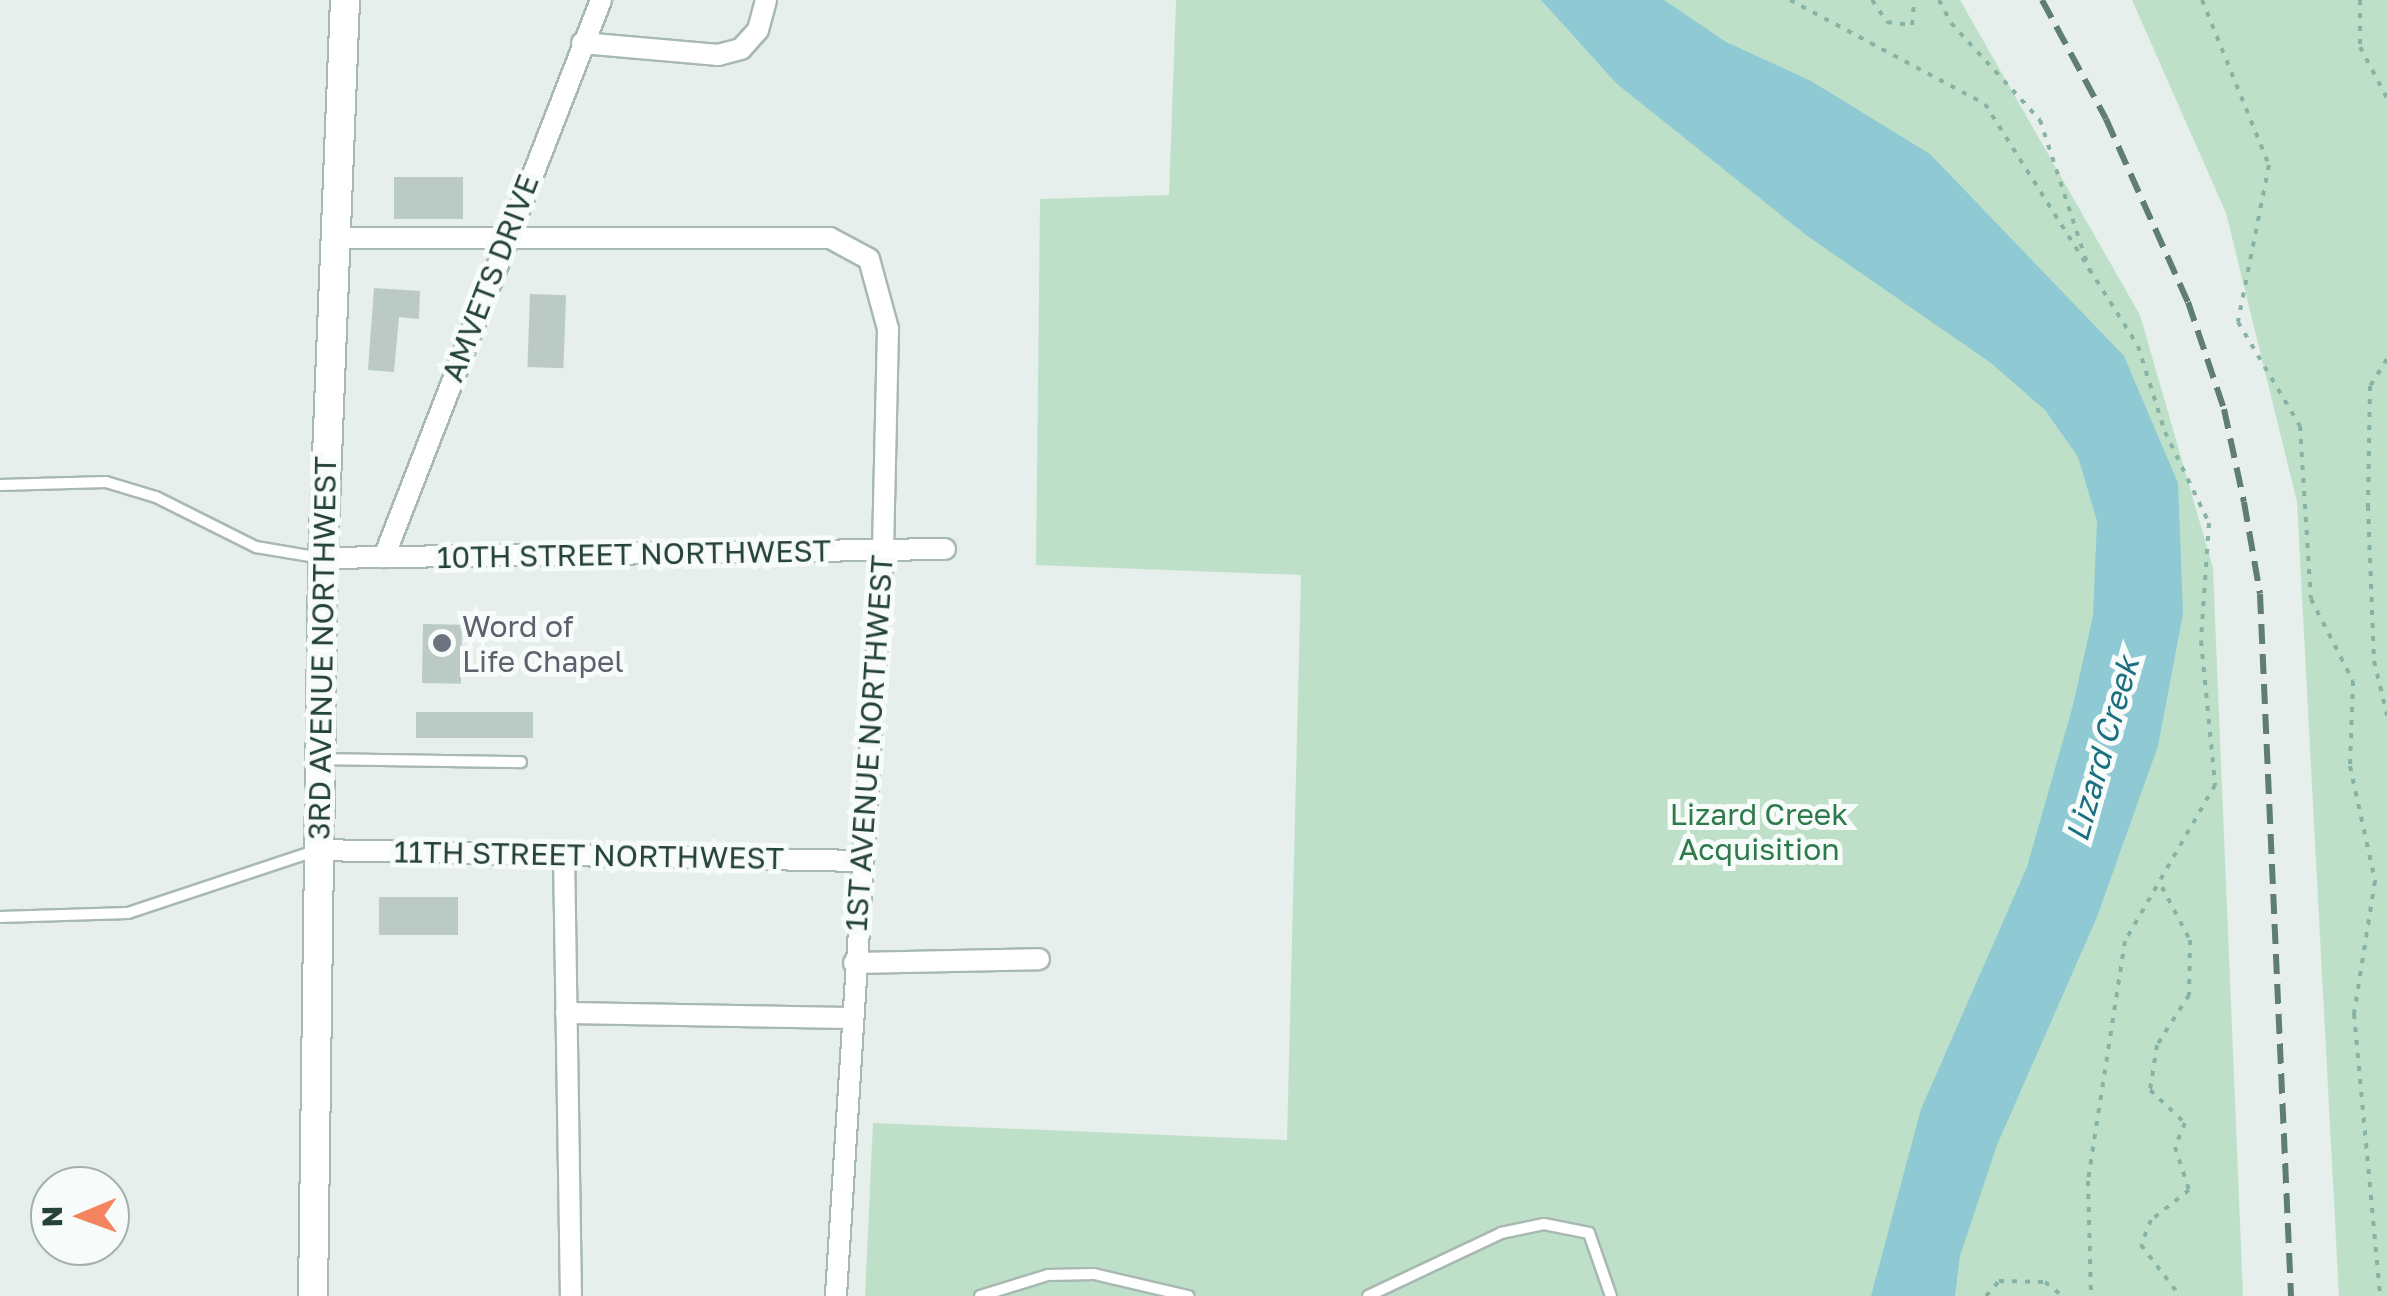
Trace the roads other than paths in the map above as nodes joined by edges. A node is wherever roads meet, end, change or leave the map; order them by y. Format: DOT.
graph roads {
  1 [pos="345,0"];
  2 [pos="601,0"];
  3 [pos="766,0"];
  4 [pos="582,42"];
  5 [pos="333,238"];
  6 [pos="504,240"];
  7 [pos="0,485"];
  8 [pos="945,549"];
  9 [pos="884,550"];
  10 [pos="323,558"];
  11 [pos="384,558"];
  12 [pos="321,759"];
  13 [pos="521,762"];
  14 [pos="318,850"];
  15 [pos="564,853"];
  16 [pos="860,861"];
  17 [pos="0,917"];
  18 [pos="1039,958"];
  19 [pos="854,963"];
  20 [pos="566,1013"];
  21 [pos="851,1018"];
  22 [pos="313,1296"];
  23 [pos="571,1296"];
  24 [pos="836,1296"];
  25 [pos="980,1296"];
  26 [pos="1188,1296"];
  27 [pos="1368,1296"];
  28 [pos="1611,1296"];
  1 -- 5 [label="main road, 3RD AVENUE NORTHWEST"];
  2 -- 4 [label="street, AMVETS DRIVE"];
  3 -- 4 [label="street"];
  4 -- 6 [label="street, AMVETS DRIVE"];
  5 -- 6 [label="street, 1ST AVENUE NORTHWEST"];
  5 -- 10 [label="main road, 3RD AVENUE NORTHWEST"];
  6 -- 9 [label="street, 1ST AVENUE NORTHWEST"];
  6 -- 11 [label="street, AMVETS DRIVE"];
  7 -- 10 [label="lane"];
  8 -- 9 [label="street, 10TH STREET NORTHWEST"];
  9 -- 11 [label="street, 10TH STREET NORTHWEST"];
  9 -- 16 [label="street, 1ST AVENUE NORTHWEST"];
  10 -- 11 [label="street, 10TH STREET NORTHWEST"];
  10 -- 12 [label="main road, 3RD AVENUE NORTHWEST"];
  12 -- 13 [label="lane"];
  12 -- 14 [label="main road, 3RD AVENUE NORTHWEST"];
  14 -- 15 [label="street, 11TH STREET NORTHWEST"];
  14 -- 17 [label="lane"];
  14 -- 22 [label="main road, 3RD AVENUE NORTHWEST"];
  15 -- 16 [label="street, 11TH STREET NORTHWEST"];
  15 -- 20 [label="street"];
  16 -- 19 [label="street, 1ST AVENUE NORTHWEST"];
  18 -- 19 [label="street"];
  19 -- 21 [label="street, 1ST AVENUE NORTHWEST"];
  20 -- 21 [label="street"];
  20 -- 23 [label="street"];
  21 -- 24 [label="street, 1ST AVENUE NORTHWEST"];
  25 -- 26 [label="lane"];
  27 -- 28 [label="lane"];
}
